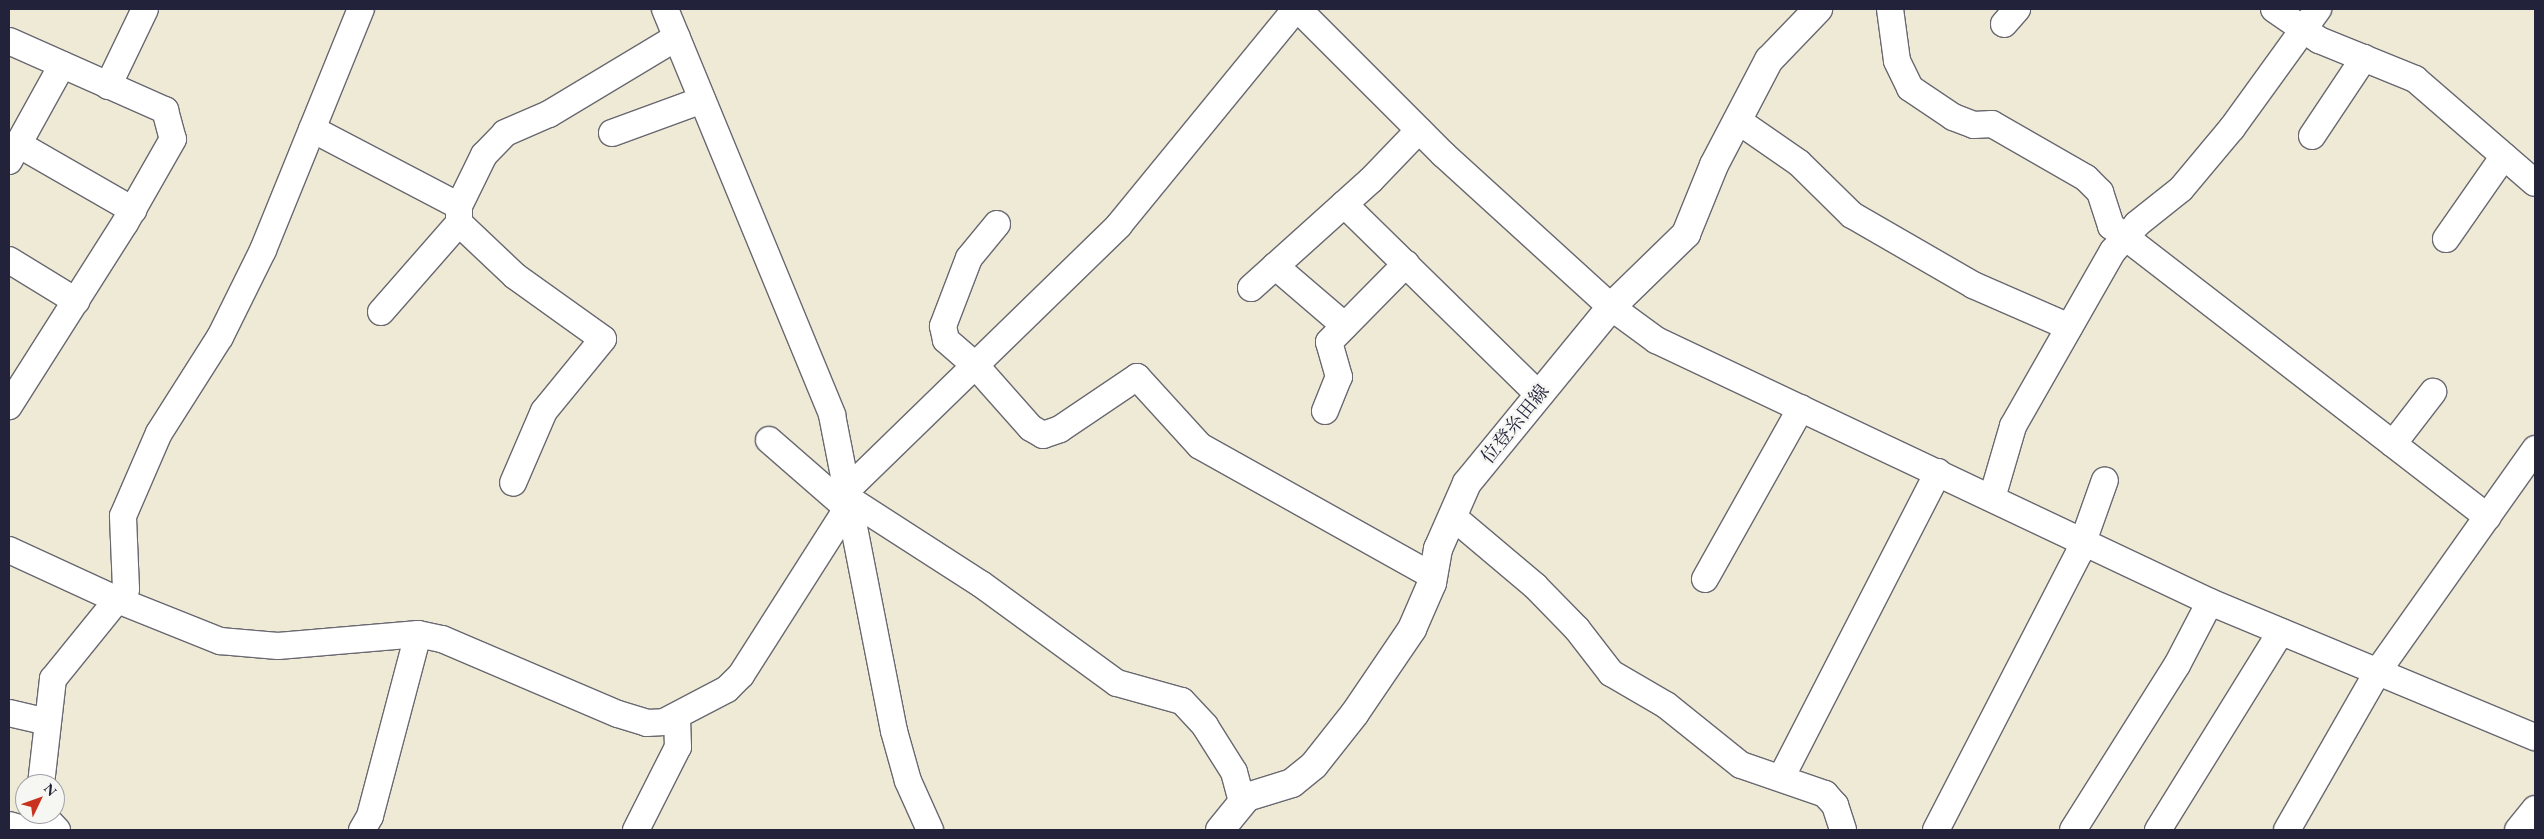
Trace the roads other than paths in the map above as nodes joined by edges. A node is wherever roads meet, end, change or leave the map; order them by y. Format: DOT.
graph roads {
  1 [pos="145,9"];
  2 [pos="361,9"];
  3 [pos="665,9"];
  4 [pos="1297,9"];
  5 [pos="1818,9"];
  6 [pos="1890,9"];
  7 [pos="2274,9"];
  8 [pos="2311,19"];
  9 [pos="676,37"];
  10 [pos="9,41"];
  11 [pos="2364,58"];
  12 [pos="62,65"];
  13 [pos="108,86"];
  14 [pos="702,100"];
  15 [pos="1737,120"];
  16 [pos="312,130"];
  17 [pos="1419,130"];
  18 [pos="612,132"];
  19 [pos="2312,136"];
  20 [pos="13,153"];
  21 [pos="2504,156"];
  22 [pos="2535,183"];
  23 [pos="1344,204"];
  24 [pos="133,210"];
  25 [pos="459,214"];
  26 [pos="997,224"];
  27 [pos="2125,237"];
  28 [pos="2446,239"];
  29 [pos="9,260"];
  30 [pos="1406,264"];
  31 [pos="1275,266"];
  32 [pos="1251,288"];
  33 [pos="76,301"];
  34 [pos="1611,307"];
  35 [pos="381,312"];
  36 [pos="1345,326"];
  37 [pos="2069,327"];
  38 [pos="976,365"];
  39 [pos="16,380"];
  40 [pos="2433,392"];
  41 [pos="1538,394"];
  42 [pos="1792,404"];
  43 [pos="9,406"];
  44 [pos="1325,411"];
  45 [pos="769,440"];
  46 [pos="2393,444"];
  47 [pos="2535,449"];
  48 [pos="1938,472"];
  49 [pos="1746,476"];
  50 [pos="2105,480"];
  51 [pos="513,483"];
  52 [pos="1992,498"];
  53 [pos="849,499"];
  54 [pos="1452,516"];
  55 [pos="2488,517"];
  56 [pos="2081,541"];
  57 [pos="9,550"];
  58 [pos="1433,576"];
  59 [pos="1706,580"];
  60 [pos="120,602"];
  61 [pos="2210,602"];
  62 [pos="2281,632"];
  63 [pos="418,634"];
  64 [pos="2378,671"];
  65 [pos="9,713"];
  66 [pos="678,717"];
  67 [pos="45,722"];
  68 [pos="2535,737"];
  69 [pos="42,774"];
  70 [pos="1780,778"];
  71 [pos="1242,801"];
  72 [pos="2535,809"];
  73 [pos="9,825"];
  74 [pos="2081,828"];
  75 [pos="27,830"];
  76 [pos="362,830"];
  77 [pos="636,830"];
  78 [pos="930,830"];
  79 [pos="1220,830"];
  80 [pos="1843,830"];
  81 [pos="1936,830"];
  82 [pos="2158,830"];
  83 [pos="2287,830"];
  84 [pos="2518,830"];
  1 -- 13 [label="street"];
  2 -- 16 [label="street"];
  3 -- 9 [label="street"];
  4 -- 17 [label="street"];
  4 -- 38 [label="street"];
  5 -- 15 [label="main road, 位登糸田線"];
  6 -- 27 [label="street"];
  7 -- 8 [label="street"];
  8 -- 11 [label="street"];
  8 -- 27 [label="street"];
  9 -- 14 [label="street"];
  9 -- 25 [label="street"];
  10 -- 12 [label="street"];
  11 -- 19 [label="street"];
  11 -- 21 [label="street"];
  12 -- 13 [label="street"];
  12 -- 20 [label="street"];
  13 -- 24 [label="street"];
  14 -- 18 [label="street"];
  14 -- 53 [label="street"];
  15 -- 34 [label="main road, 位登糸田線"];
  15 -- 37 [label="street"];
  16 -- 25 [label="street"];
  16 -- 60 [label="street"];
  17 -- 23 [label="street"];
  17 -- 34 [label="street"];
  20 -- 24 [label="street"];
  21 -- 22 [label="street"];
  21 -- 28 [label="street"];
  23 -- 30 [label="street"];
  23 -- 31 [label="street"];
  24 -- 33 [label="street"];
  25 -- 35 [label="street"];
  25 -- 51 [label="street"];
  26 -- 38 [label="street"];
  27 -- 37 [label="street"];
  27 -- 46 [label="street"];
  29 -- 33 [label="street"];
  30 -- 36 [label="street"];
  30 -- 41 [label="street"];
  31 -- 32 [label="street"];
  31 -- 36 [label="street"];
  33 -- 39 [label="street"];
  34 -- 41 [label="main road, 位登糸田線"];
  34 -- 42 [label="street"];
  36 -- 44 [label="street"];
  37 -- 52 [label="street"];
  38 -- 53 [label="street"];
  38 -- 58 [label="street"];
  39 -- 43 [label="street"];
  40 -- 46 [label="street"];
  41 -- 54 [label="main road, 位登糸田線"];
  42 -- 48 [label="street"];
  42 -- 49 [label="street"];
  42 -- 59 [label="street"];
  45 -- 53 [label="street"];
  46 -- 55 [label="street"];
  47 -- 55 [label="street"];
  48 -- 52 [label="street"];
  48 -- 70 [label="street"];
  50 -- 56 [label="street"];
  52 -- 56 [label="street"];
  53 -- 66 [label="street"];
  53 -- 71 [label="street"];
  53 -- 78 [label="street"];
  54 -- 58 [label="main road, 位登糸田線"];
  54 -- 70 [label="street"];
  55 -- 64 [label="street"];
  56 -- 61 [label="street"];
  56 -- 81 [label="street"];
  57 -- 60 [label="street"];
  58 -- 71 [label="main road, 位登糸田線"];
  60 -- 63 [label="street"];
  60 -- 67 [label="street"];
  61 -- 62 [label="street"];
  61 -- 74 [label="street"];
  62 -- 64 [label="street"];
  62 -- 82 [label="street"];
  63 -- 66 [label="street"];
  63 -- 76 [label="street"];
  64 -- 68 [label="street"];
  64 -- 83 [label="street"];
  65 -- 67 [label="street"];
  66 -- 77 [label="street"];
  67 -- 69 [label="street"];
  70 -- 80 [label="street"];
  71 -- 79 [label="main road"];
  72 -- 84 [label="street"];
  73 -- 75 [label="street"];
}
